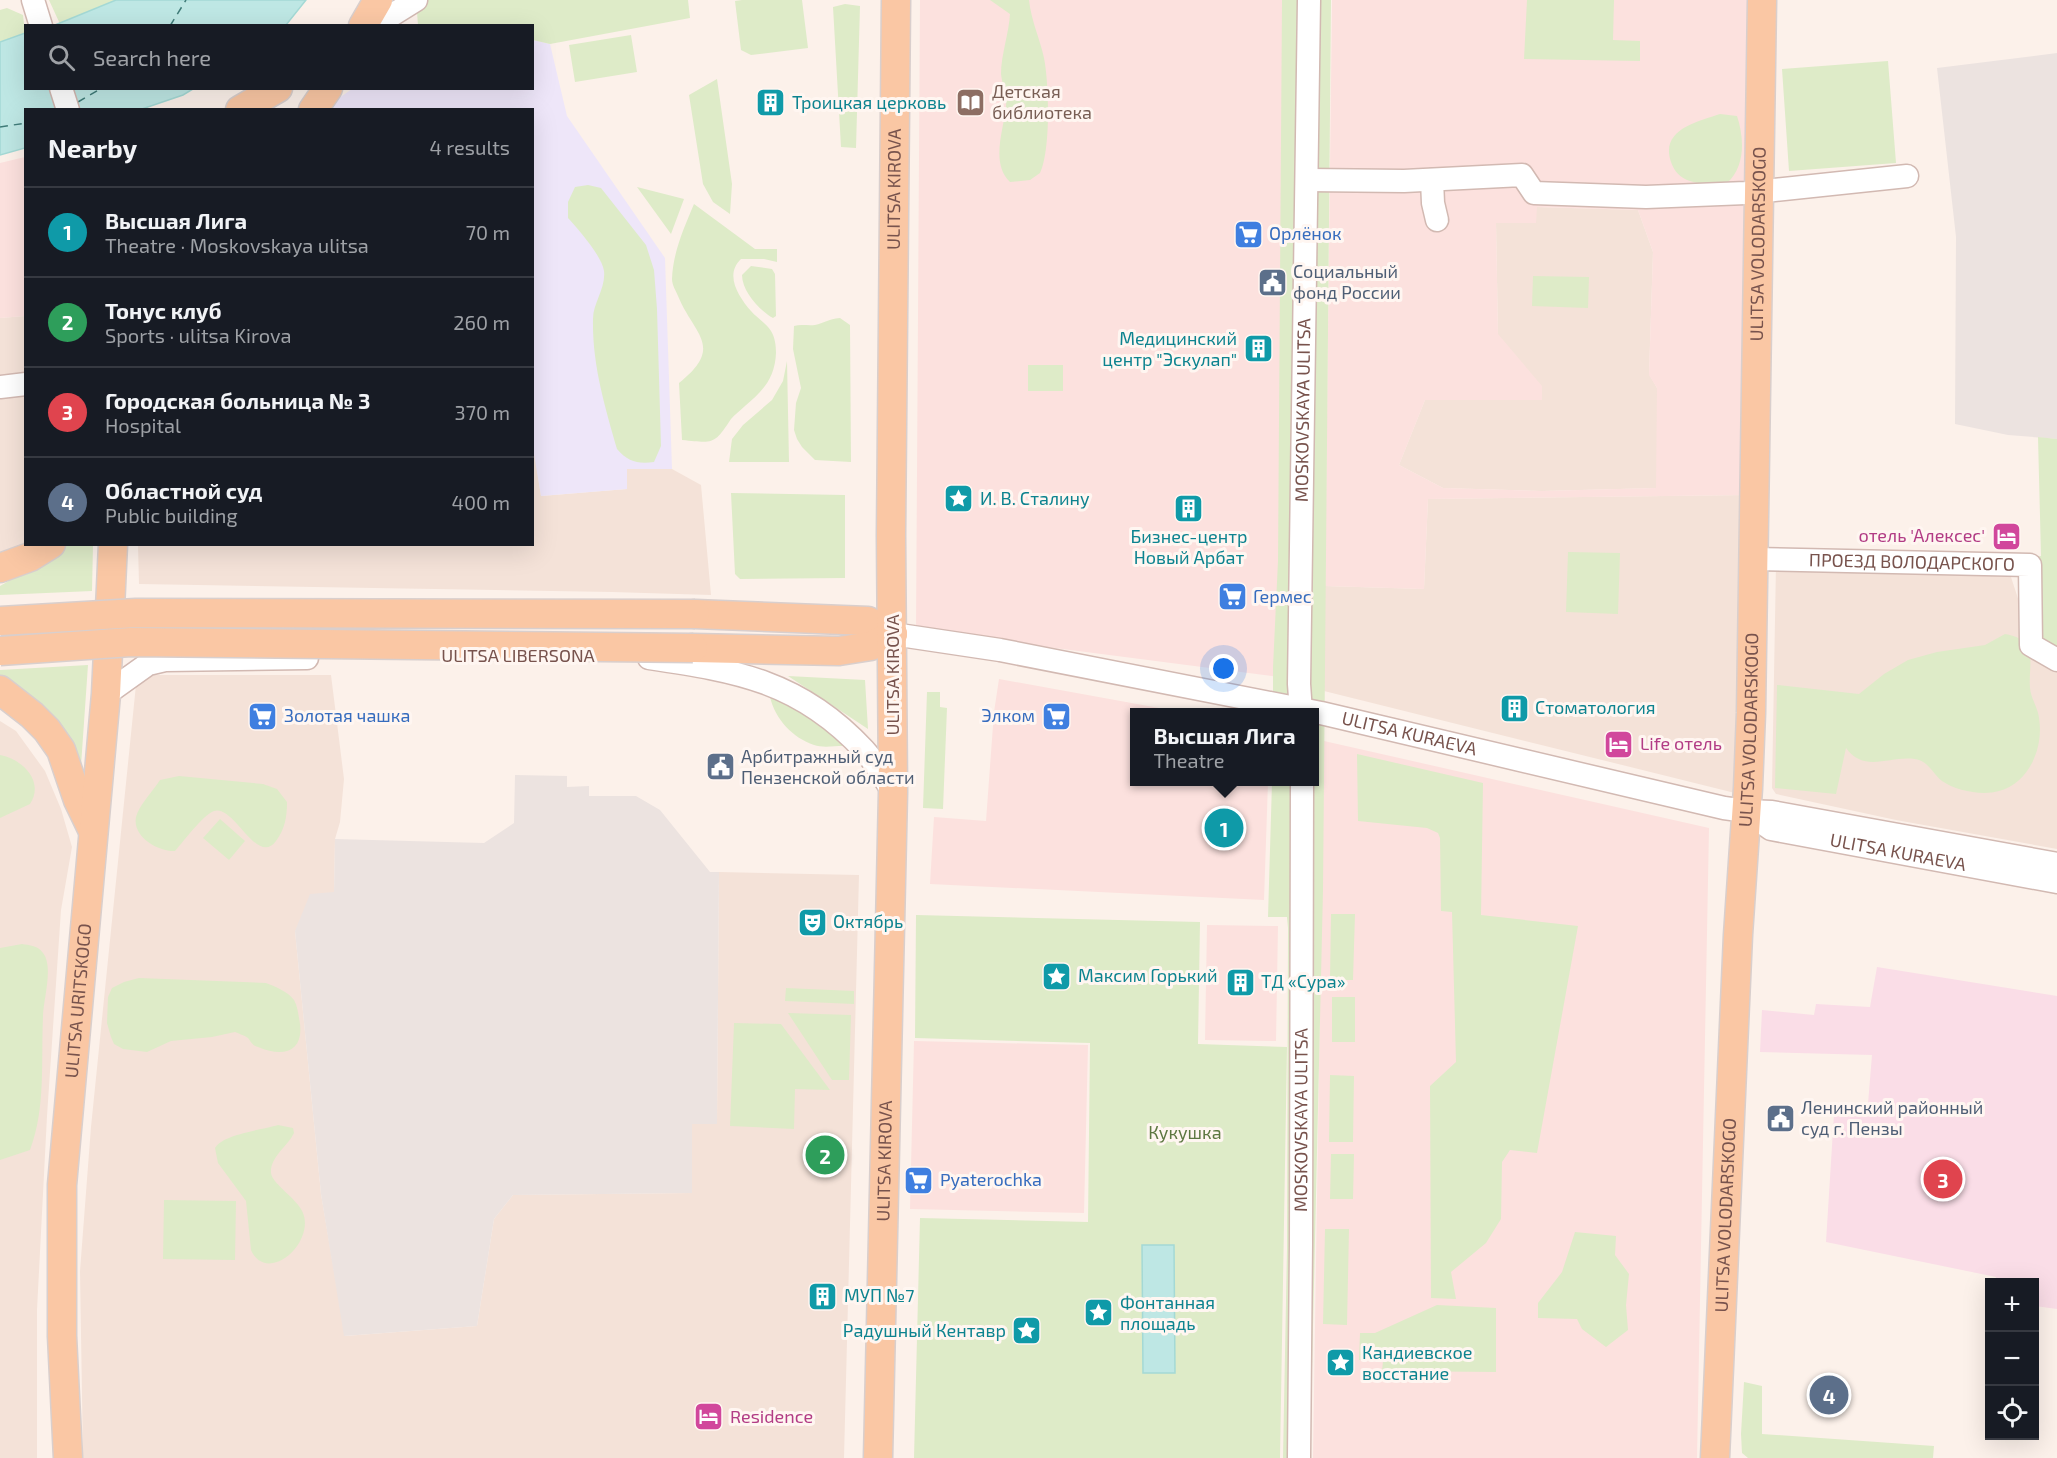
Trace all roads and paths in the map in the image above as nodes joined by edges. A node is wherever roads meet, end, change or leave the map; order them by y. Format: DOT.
graph roads {
  1 [pos="416,0"];
  2 [pos="896,0"];
  3 [pos="1309,0"];
  4 [pos="1762,0"];
  5 [pos="366,18"];
  6 [pos="62,90"];
  7 [pos="275,90"];
  8 [pos="327,90"];
  9 [pos="67,108"];
  10 [pos="243,108"];
  11 [pos="314,108"];
  12 [pos="1907,176"];
  13 [pos="1307,180"];
  14 [pos="1432,180"];
  15 [pos="1759,192"];
  16 [pos="1437,220"];
  17 [pos="24,384"];
  18 [pos="0,387"];
  19 [pos="48,546"];
  20 [pos="113,546"];
  21 [pos="1754,559"];
  22 [pos="0,568"];
  23 [pos="110,618"];
  24 [pos="0,621"];
  25 [pos="0,627"];
  26 [pos="893,634"];
  27 [pos="0,651"];
  28 [pos="2057,660"];
  29 [pos="0,690"];
  30 [pos="105,694"];
  31 [pos="1286,708"];
  32 [pos="1301,708"];
  33 [pos="1319,715"];
  34 [pos="1302,786"];
  35 [pos="893,792"];
  36 [pos="1746,811"];
  37 [pos="93,831"];
  38 [pos="2057,864"];
  39 [pos="2057,882"];
  40 [pos="68,1458"];
  41 [pos="878,1458"];
  42 [pos="1299,1458"];
  43 [pos="1715,1458"];
  1 -- 5 [label="street"];
  2 -- 26 [label="main road, ULITSA KIROVA"];
  3 -- 13 [label="street, MOSKOVSKAYA ULITSA"];
  4 -- 15 [label="main road, ULITSA VOLODARSKOGO"];
  6 -- 9 [label="street"];
  7 -- 10 [label="main road"];
  8 -- 11 [label="main road"];
  12 -- 15 [label="street"];
  13 -- 14 [label="street"];
  13 -- 32 [label="street, MOSKOVSKAYA ULITSA"];
  14 -- 15 [label="street"];
  14 -- 16 [label="street"];
  15 -- 21 [label="main road, ULITSA VOLODARSKOGO"];
  17 -- 18 [label="street"];
  19 -- 22 [label="main road"];
  20 -- 23 [label="main road, ULITSA URITSKOGO"];
  21 -- 28 [label="street, ПРОЕЗД ВОЛОДАРСКОГО"];
  21 -- 36 [label="main road, ULITSA VOLODARSKOGO"];
  23 -- 25 [label="street"];
  23 -- 30 [label="main road, ULITSA URITSKOGO"];
  24 -- 26 [label="main road, bridge"];
  26 -- 27 [label="main road, bridge"];
  26 -- 31 [label="street, ULITSA KURAEVA"];
  26 -- 35 [label="main road, ULITSA KIROVA"];
  29 -- 37 [label="main road"];
  30 -- 35 [label="street, ULITSA LIBERSONA"];
  30 -- 37 [label="main road, ULITSA URITSKOGO"];
  33 -- 36 [label="street, ULITSA KURAEVA"];
  34 -- 42 [label="street, MOSKOVSKAYA ULITSA"];
  35 -- 41 [label="main road, ULITSA KIROVA"];
  36 -- 38 [label="street, ULITSA KURAEVA"];
  36 -- 39 [label="street, ULITSA KURAEVA"];
  36 -- 43 [label="main road, ULITSA VOLODARSKOGO"];
  37 -- 40 [label="main road, ULITSA URITSKOGO"];
}
